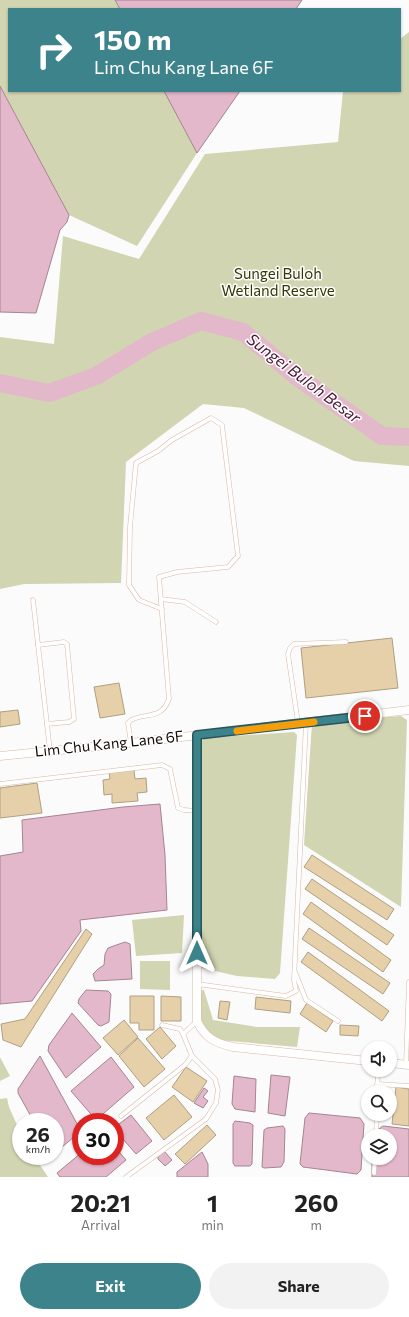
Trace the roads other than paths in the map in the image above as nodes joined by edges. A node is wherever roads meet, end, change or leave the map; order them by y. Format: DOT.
graph roads {
  1 [pos="161,599"];
  2 [pos="33,600"];
  3 [pos="162,609"];
  4 [pos="216,622"];
  5 [pos="346,642"];
  6 [pos="38,645"];
  7 [pos="409,710"];
  8 [pos="302,723"];
  9 [pos="47,724"];
  10 [pos="197,735"];
  11 [pos="132,743"];
  12 [pos="50,751"];
  13 [pos="0,756"];
  14 [pos="0,784"];
  15 [pos="197,811"];
  16 [pos="295,972"];
  17 [pos="409,982"];
  18 [pos="197,984"];
  19 [pos="408,1016"];
  20 [pos="197,1021"];
  21 [pos="338,1021"];
  22 [pos="162,1025"];
  23 [pos="183,1034"];
  24 [pos="192,1056"];
  25 [pos="361,1060"];
  26 [pos="397,1064"];
  27 [pos="408,1065"];
  28 [pos="378,1077"];
  29 [pos="377,1084"];
  30 [pos="409,1086"];
  31 [pos="124,1114"];
  32 [pos="375,1165"];
  33 [pos="374,1173"];
  34 [pos="126,1177"];
  1 -- 3 [label="lane"];
  1 -- 3 [label="lane"];
  1 -- 4 [label="lane"];
  2 -- 6 [label="lane"];
  3 -- 11 [label="lane"];
  5 -- 8 [label="lane"];
  6 -- 9 [label="lane"];
  6 -- 9 [label="lane"];
  7 -- 8 [label="street, Lim Chu Kang Lane 6F"];
  8 -- 10 [label="street, Lim Chu Kang Lane 6F"];
  8 -- 16 [label="lane"];
  9 -- 12 [label="lane"];
  10 -- 11 [label="street, Lim Chu Kang Lane 6F"];
  10 -- 15 [label="street"];
  11 -- 12 [label="street, Lim Chu Kang Lane 6F"];
  12 -- 13 [label="street, Lim Chu Kang Lane 6F"];
  14 -- 15 [label="lane"];
  15 -- 18 [label="street"];
  16 -- 18 [label="lane"];
  16 -- 21 [label="lane"];
  17 -- 19 [label="lane"];
  18 -- 20 [label="street"];
  19 -- 27 [label="lane"];
  20 -- 23 [label="lane"];
  20 -- 25 [label="street"];
  22 -- 23 [label="lane"];
  23 -- 24 [label="lane"];
  24 -- 31 [label="lane"];
  24 -- 34 [label="lane"];
  26 -- 27 [label="street"];
  28 -- 29 [label="lane"];
  29 -- 30 [label="lane"];
  32 -- 33 [label="lane"];
}
